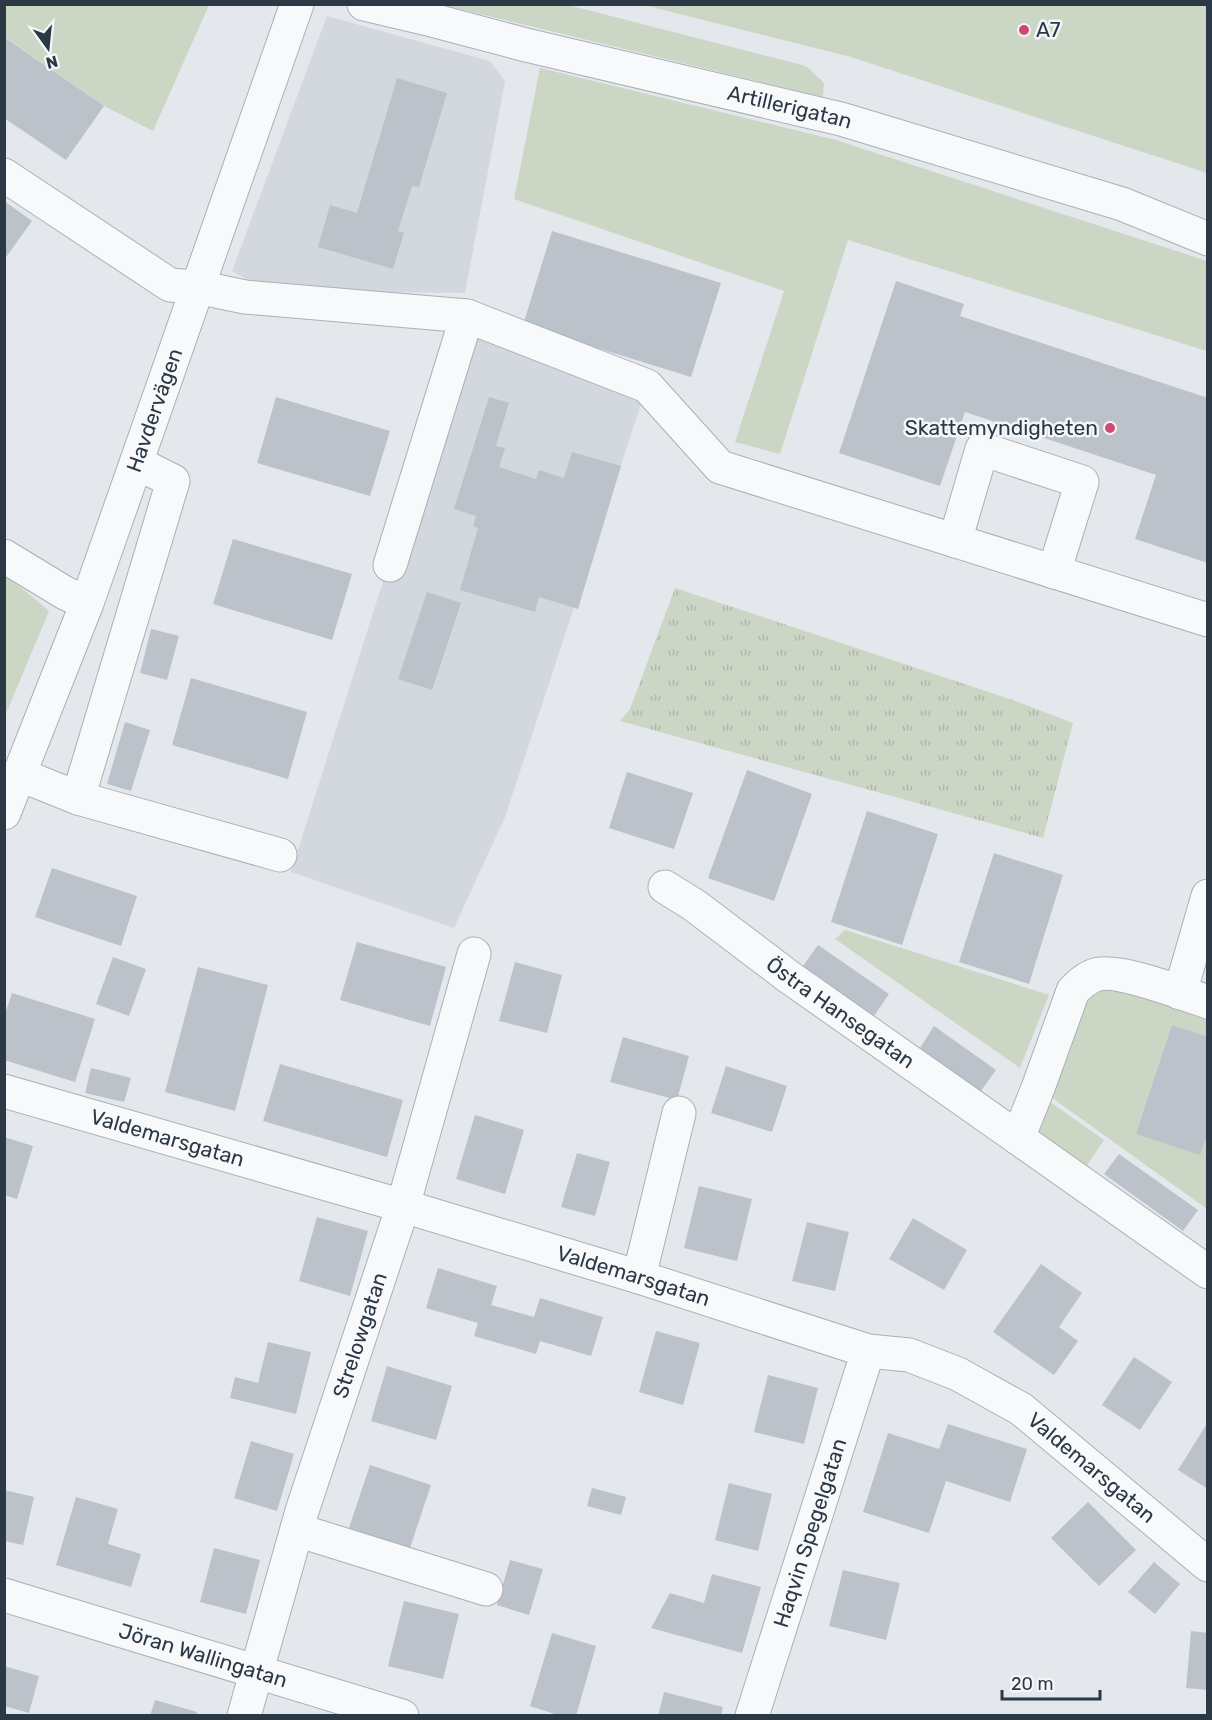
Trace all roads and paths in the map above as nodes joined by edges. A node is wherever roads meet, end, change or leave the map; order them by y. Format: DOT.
graph roads {
  1 [pos="297,4"];
  2 [pos="364,4"];
  3 [pos="4,175"];
  4 [pos="1208,238"];
  5 [pos="197,287"];
  6 [pos="467,316"];
  7 [pos="137,463"];
  8 [pos="955,541"];
  9 [pos="4,556"];
  10 [pos="390,565"];
  11 [pos="1054,572"];
  12 [pos="87,603"];
  13 [pos="1208,621"];
  14 [pos="18,774"];
  15 [pos="78,798"];
  16 [pos="4,813"];
  17 [pos="280,855"];
  18 [pos="665,887"];
  19 [pos="1208,897"];
  20 [pos="474,954"];
  21 [pos="1194,998"];
  22 [pos="4,1091"];
  23 [pos="679,1113"];
  24 [pos="1018,1138"];
  25 [pos="403,1206"];
  26 [pos="1208,1272"];
  27 [pos="639,1277"];
  28 [pos="868,1351"];
  29 [pos="297,1530"];
  30 [pos="1208,1565"];
  31 [pos="486,1589"];
  32 [pos="4,1595"];
  33 [pos="258,1671"];
  34 [pos="244,1716"];
  35 [pos="402,1716"];
  36 [pos="752,1716"];
  1 -- 5 [label="street, Havdervägen"];
  2 -- 4 [label="street, Artillerigatan"];
  3 -- 5 [label="street"];
  5 -- 6 [label="street"];
  5 -- 7 [label="street, Havdervägen"];
  6 -- 8 [label="street"];
  6 -- 10 [label="street"];
  7 -- 12 [label="street, Havdervägen"];
  7 -- 15 [label="street"];
  8 -- 11 [label="street"];
  8 -- 11 [label="street"];
  9 -- 12 [label="street"];
  11 -- 13 [label="street"];
  12 -- 14 [label="street, Havdervägen"];
  14 -- 15 [label="street"];
  14 -- 16 [label="street, Havdervägen"];
  15 -- 17 [label="street"];
  18 -- 24 [label="street, Östra Hansegatan"];
  19 -- 21 [label="street"];
  20 -- 25 [label="street, Strelowgatan"];
  21 -- 24 [label="street"];
  22 -- 25 [label="street, Valdemarsgatan"];
  23 -- 27 [label="street"];
  24 -- 26 [label="street, Östra Hansegatan"];
  25 -- 27 [label="street, Valdemarsgatan"];
  25 -- 29 [label="street, Strelowgatan"];
  27 -- 28 [label="street, Valdemarsgatan"];
  28 -- 30 [label="street, Valdemarsgatan"];
  28 -- 36 [label="street, Haqvin Spegelgatan"];
  29 -- 31 [label="street"];
  29 -- 33 [label="street, Strelowgatan"];
  32 -- 33 [label="street, Jöran Wallingatan"];
  33 -- 34 [label="street, Strelowgatan"];
  33 -- 35 [label="street, Jöran Wallingatan"];
}
